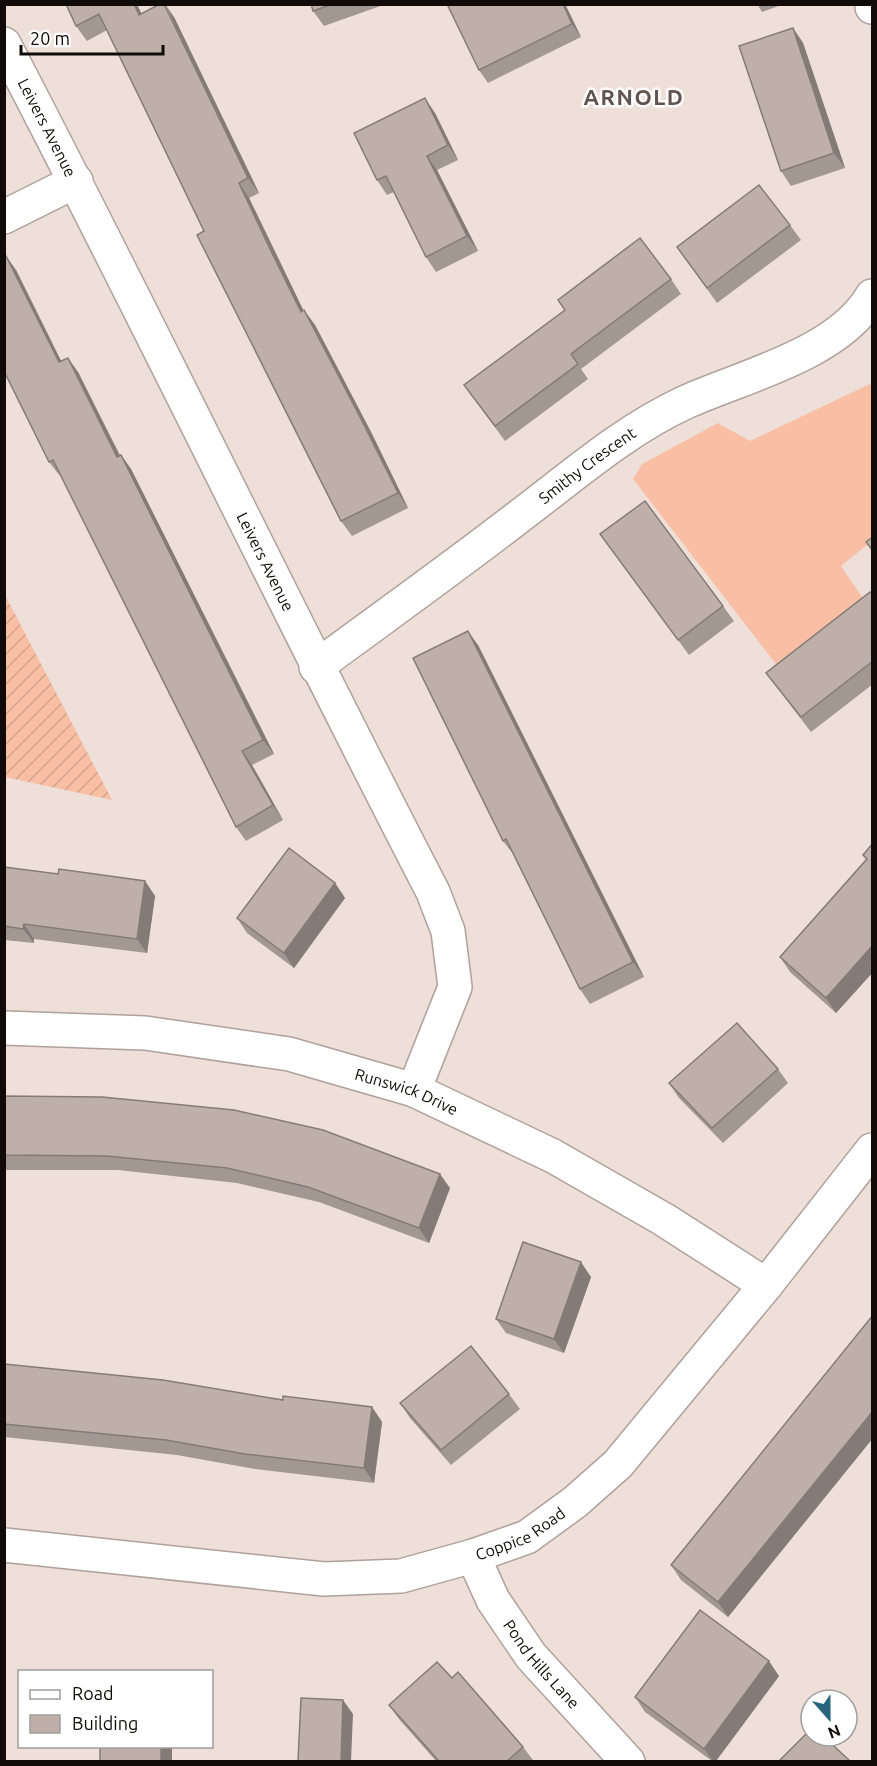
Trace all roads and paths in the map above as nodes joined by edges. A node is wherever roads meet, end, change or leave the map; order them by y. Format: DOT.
graph roads {
  1 [pos="4,44"];
  2 [pos="76,181"];
  3 [pos="4,217"];
  4 [pos="873,296"];
  5 [pos="316,667"];
  6 [pos="4,1028"];
  7 [pos="414,1090"];
  8 [pos="873,1150"];
  9 [pos="766,1285"];
  10 [pos="4,1545"];
  11 [pos="472,1556"];
  12 [pos="619,1758"];
  1 -- 2 [label="street, Leivers Avenue"];
  2 -- 3 [label="street"];
  2 -- 5 [label="street, Leivers Avenue"];
  4 -- 5 [label="street, Smithy Crescent"];
  5 -- 7 [label="street, Leivers Avenue"];
  6 -- 7 [label="street, Runswick Drive"];
  7 -- 9 [label="street, Runswick Drive"];
  8 -- 9 [label="street, Coppice Road"];
  9 -- 11 [label="street, Coppice Road"];
  10 -- 11 [label="street, Coppice Road"];
  11 -- 12 [label="street, Pond Hills Lane"];
}
